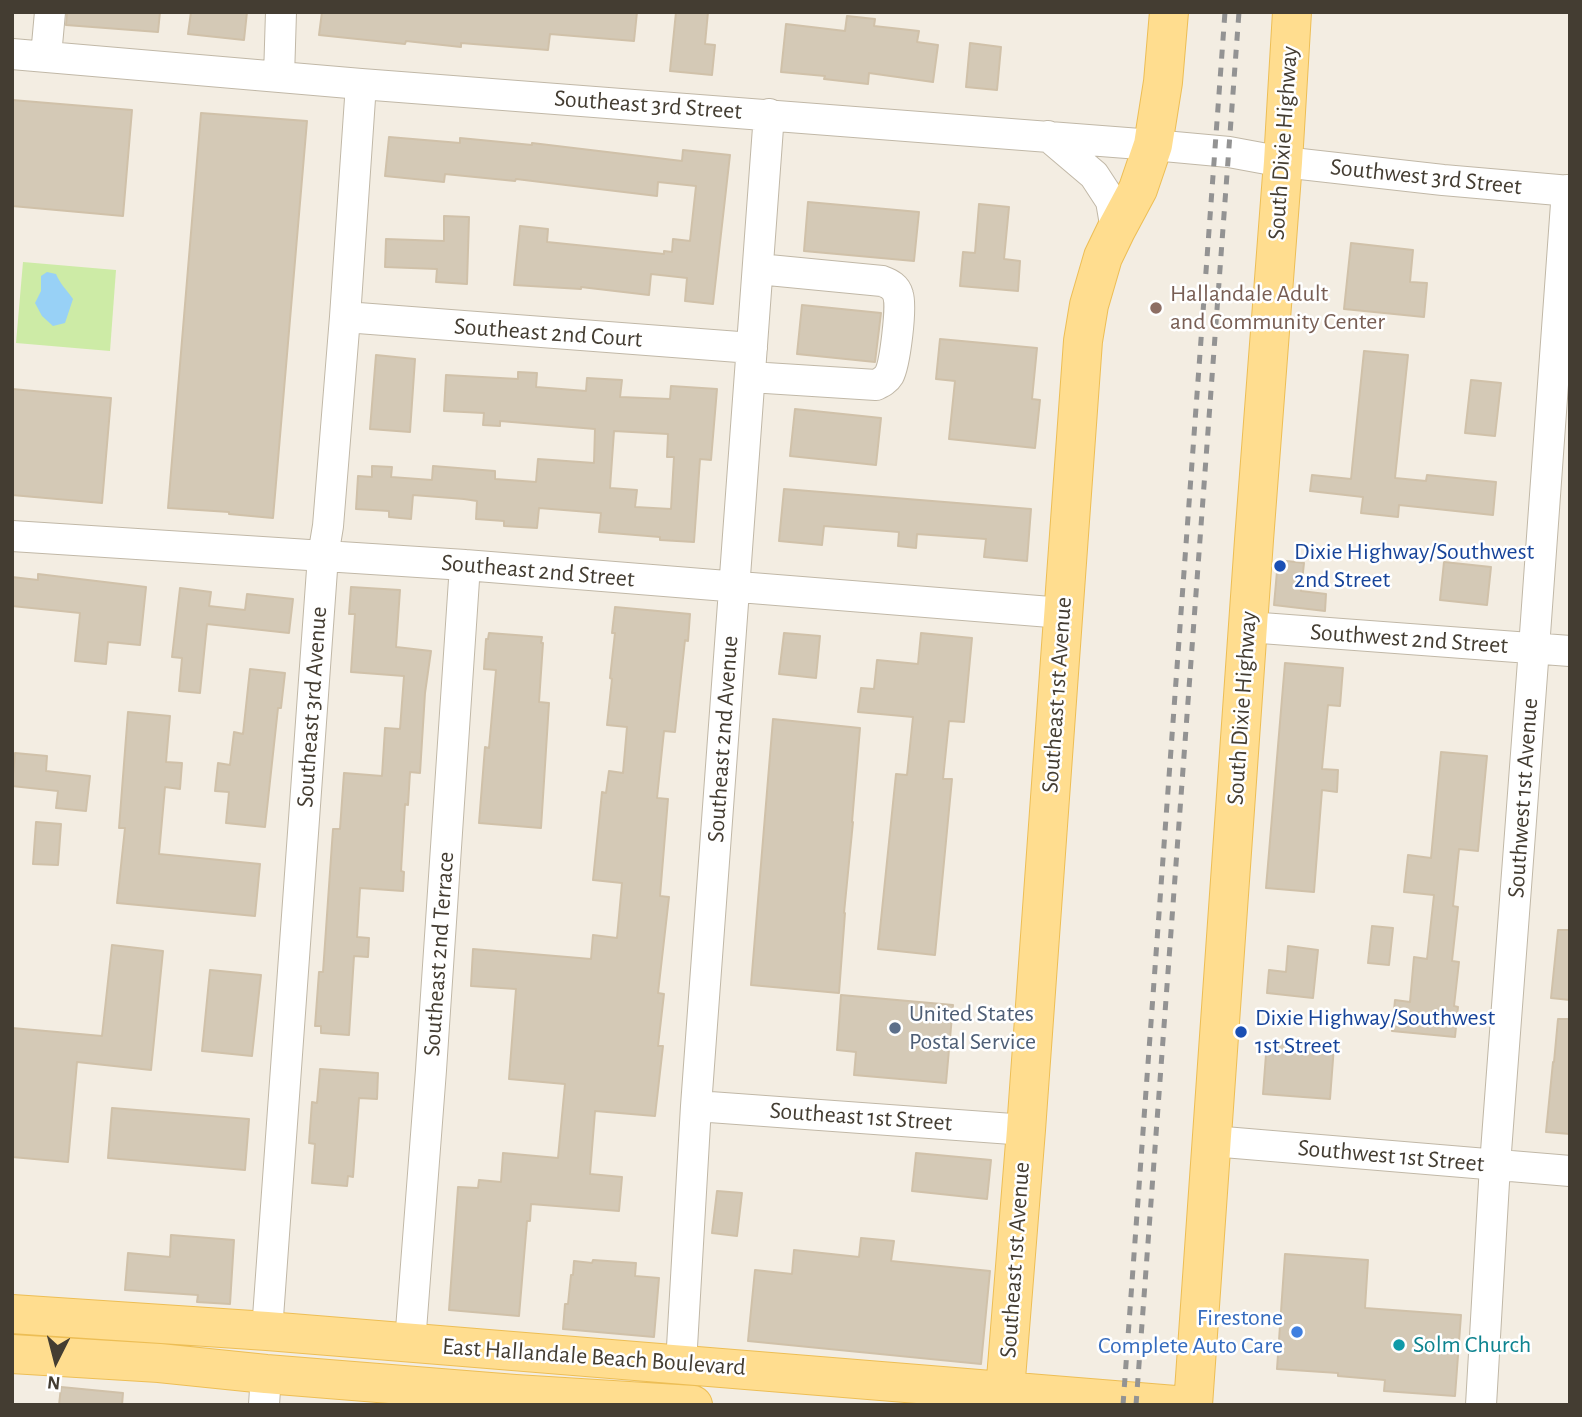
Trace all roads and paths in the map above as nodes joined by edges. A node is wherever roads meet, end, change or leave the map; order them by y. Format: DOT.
graph roads {
  1 [pos="50,12"];
  2 [pos="281,12"];
  3 [pos="1169,12"];
  4 [pos="1292,12"];
  5 [pos="12,54"];
  6 [pos="46,57"];
  7 [pos="279,77"];
  8 [pos="361,84"];
  9 [pos="769,114"];
  10 [pos="1048,136"];
  11 [pos="1153,145"];
  12 [pos="1283,162"];
  13 [pos="1568,191"];
  14 [pos="1116,230"];
  15 [pos="758,269"];
  16 [pos="345,317"];
  17 [pos="751,363"];
  18 [pos="12,536"];
  19 [pos="323,556"];
  20 [pos="465,565"];
  21 [pos="735,587"];
  22 [pos="1063,613"];
  23 [pos="1248,627"];
  24 [pos="1534,648"];
  25 [pos="1570,651"];
  26 [pos="696,1106"];
  27 [pos="1026,1130"];
  28 [pos="1212,1141"];
  29 [pos="1495,1166"];
  30 [pos="1570,1171"];
  31 [pos="12,1314"];
  32 [pos="267,1331"];
  33 [pos="410,1343"];
  34 [pos="464,1347"];
  35 [pos="12,1354"];
  36 [pos="159,1363"];
  37 [pos="681,1364"];
  38 [pos="265,1390"];
  39 [pos="1006,1398"];
  40 [pos="515,1399"];
  41 [pos="693,1405"];
  42 [pos="1175,1405"];
  43 [pos="1193,1405"];
  44 [pos="1480,1405"];
  1 -- 6 [label="street"];
  2 -- 7 [label="street"];
  3 -- 11 [label="main road, Southeast 1st Avenue"];
  4 -- 12 [label="main road, South Dixie Highway"];
  5 -- 6 [label="street, Southeast 3rd Street"];
  6 -- 7 [label="street, Southeast 3rd Street"];
  7 -- 8 [label="street, Southeast 3rd Street"];
  8 -- 9 [label="street, Southeast 3rd Street"];
  8 -- 16 [label="street, Southeast 3rd Avenue"];
  9 -- 10 [label="street, Southeast 3rd Street"];
  9 -- 15 [label="street, Southeast 2nd Avenue"];
  10 -- 11 [label="street, Southeast 3rd Street"];
  10 -- 14 [label="street"];
  11 -- 12 [label="street, Southeast 3rd Street"];
  11 -- 14 [label="main road, Southeast 1st Avenue"];
  12 -- 13 [label="street, Southwest 3rd Street"];
  12 -- 23 [label="main road, South Dixie Highway"];
  13 -- 24 [label="street, Southwest 1st Avenue"];
  14 -- 22 [label="main road, Southeast 1st Avenue"];
  15 -- 17 [label="street, Southeast 2nd Avenue"];
  15 -- 17 [label="street, Southeast 2nd Court"];
  16 -- 17 [label="street, Southeast 2nd Court"];
  16 -- 19 [label="street, Southeast 3rd Avenue"];
  17 -- 21 [label="street, Southeast 2nd Avenue"];
  18 -- 19 [label="street, Southeast 2nd Street"];
  19 -- 20 [label="street, Southeast 2nd Street"];
  19 -- 32 [label="street, Southeast 3rd Avenue"];
  20 -- 21 [label="street, Southeast 2nd Street"];
  20 -- 33 [label="street, Southeast 2nd Terrace"];
  21 -- 22 [label="street, Southeast 2nd Street"];
  21 -- 26 [label="street, Southeast 2nd Avenue"];
  22 -- 27 [label="main road, Southeast 1st Avenue"];
  23 -- 24 [label="street, Southwest 2nd Street"];
  23 -- 28 [label="main road, South Dixie Highway"];
  24 -- 25 [label="street, Southwest 2nd Street"];
  24 -- 29 [label="street, Southwest 1st Avenue"];
  26 -- 27 [label="street, Southeast 1st Street"];
  26 -- 37 [label="street, Southeast 2nd Avenue"];
  27 -- 39 [label="main road, Southeast 1st Avenue"];
  28 -- 29 [label="street, Southwest 1st Street"];
  28 -- 43 [label="main road, South Dixie Highway"];
  29 -- 30 [label="street, Southwest 1st Street"];
  29 -- 44 [label="street, Southwest 1st Avenue"];
  31 -- 32 [label="main road, East Hallandale Beach Boulevard"];
  32 -- 33 [label="main road, East Hallandale Beach Boulevard"];
  32 -- 36 [label="main road"];
  33 -- 34 [label="main road, East Hallandale Beach Boulevard"];
  34 -- 37 [label="main road, East Hallandale Beach Boulevard"];
  34 -- 38 [label="main road"];
  35 -- 36 [label="main road, East Hallandale Beach Boulevard"];
  36 -- 38 [label="main road, East Hallandale Beach Boulevard"];
  37 -- 39 [label="main road, East Hallandale Beach Boulevard"];
  37 -- 40 [label="main road"];
  38 -- 40 [label="main road, East Hallandale Beach Boulevard"];
  39 -- 42 [label="main road, East Hallandale Beach Boulevard"];
  40 -- 41 [label="main road, East Hallandale Beach Boulevard"];
}
